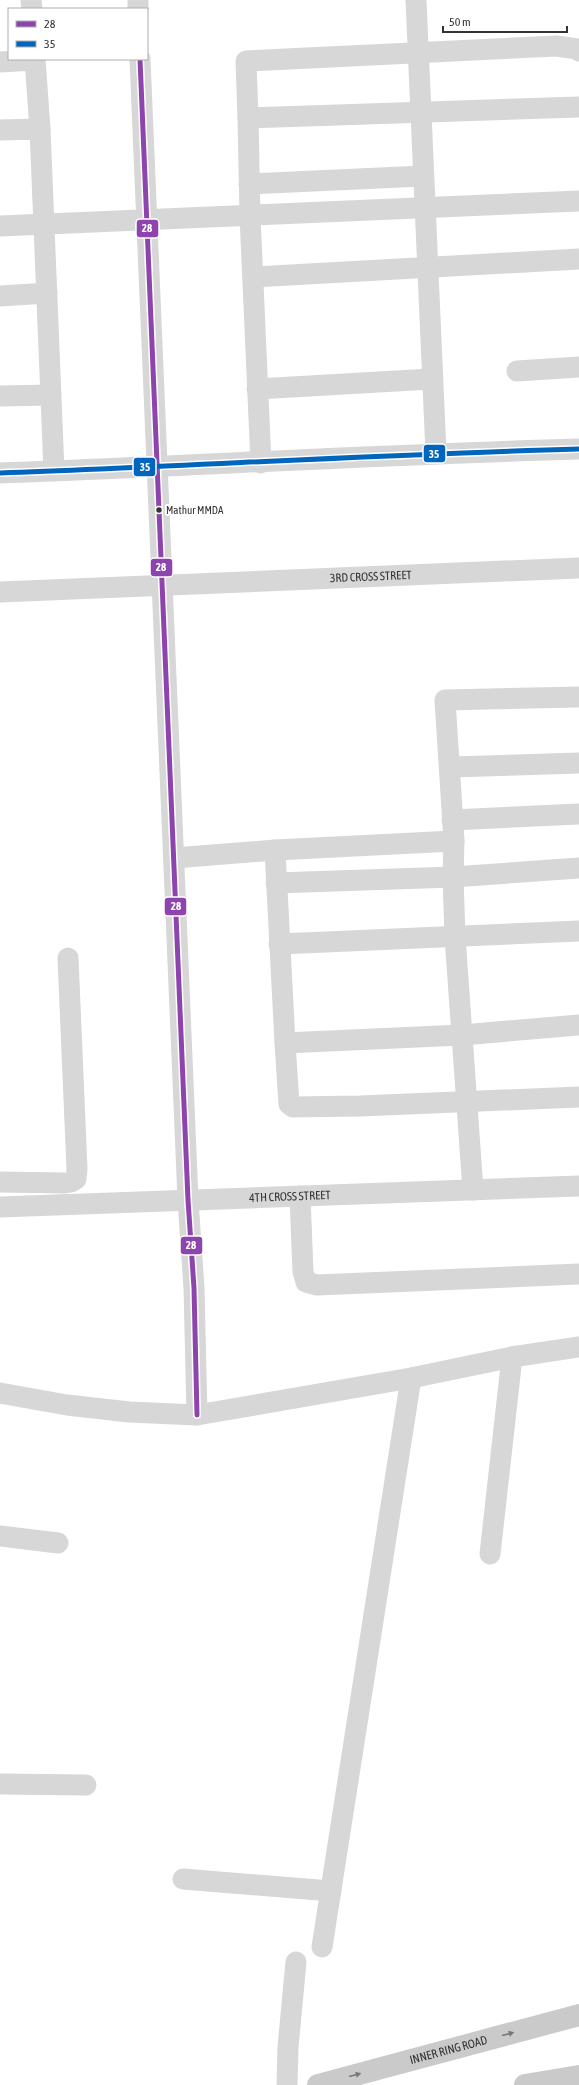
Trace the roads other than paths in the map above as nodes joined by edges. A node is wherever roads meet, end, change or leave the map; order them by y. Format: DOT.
graph roads {
  1 [pos="416,0"];
  2 [pos="579,51"];
  3 [pos="417,53"];
  4 [pos="35,60"];
  5 [pos="140,60"];
  6 [pos="0,62"];
  7 [pos="579,107"];
  8 [pos="421,112"];
  9 [pos="248,118"];
  10 [pos="40,129"];
  11 [pos="0,130"];
  12 [pos="423,176"];
  13 [pos="249,184"];
  14 [pos="579,202"];
  15 [pos="424,208"];
  16 [pos="250,216"];
  17 [pos="148,220"];
  18 [pos="44,224"];
  19 [pos="0,226"];
  20 [pos="579,259"];
  21 [pos="427,268"];
  22 [pos="253,278"];
  23 [pos="47,293"];
  24 [pos="0,296"];
  25 [pos="579,367"];
  26 [pos="517,371"];
  27 [pos="431,379"];
  28 [pos="257,389"];
  29 [pos="51,395"];
  30 [pos="0,396"];
  31 [pos="579,450"];
  32 [pos="436,453"];
  33 [pos="262,463"];
  34 [pos="156,467"];
  35 [pos="54,471"];
  36 [pos="0,473"];
  37 [pos="579,568"];
  38 [pos="162,585"];
  39 [pos="0,592"];
  40 [pos="579,697"];
  41 [pos="579,763"];
  42 [pos="450,767"];
  43 [pos="579,814"];
  44 [pos="453,831"];
  45 [pos="275,850"];
  46 [pos="174,858"];
  47 [pos="579,868"];
  48 [pos="453,877"];
  49 [pos="276,883"];
  50 [pos="579,931"];
  51 [pos="455,937"];
  52 [pos="279,944"];
  53 [pos="68,958"];
  54 [pos="579,1025"];
  55 [pos="462,1035"];
  56 [pos="285,1043"];
  57 [pos="579,1097"];
  58 [pos="468,1101"];
  59 [pos="0,1182"];
  60 [pos="579,1186"];
  61 [pos="473,1190"];
  62 [pos="300,1196"];
  63 [pos="188,1200"];
  64 [pos="0,1207"];
  65 [pos="579,1274"];
  66 [pos="579,1347"];
  67 [pos="512,1357"];
  68 [pos="412,1378"];
  69 [pos="0,1393"];
  70 [pos="197,1415"];
  71 [pos="0,1536"];
  72 [pos="58,1543"];
  73 [pos="490,1554"];
  74 [pos="0,1784"];
  75 [pos="86,1785"];
  76 [pos="182,1879"];
  77 [pos="331,1891"];
  78 [pos="322,1947"];
  79 [pos="296,1962"];
  80 [pos="579,2015"];
  81 [pos="579,2076"];
  82 [pos="288,2085"];
  83 [pos="318,2085"];
  84 [pos="526,2085"];
  1 -- 3 [label="street"];
  2 -- 3 [label="street"];
  3 -- 8 [label="street"];
  3 -- 9 [label="street"];
  4 -- 6 [label="street"];
  4 -- 10 [label="street"];
  5 -- 17 [label="street"];
  7 -- 8 [label="street"];
  8 -- 9 [label="street"];
  8 -- 12 [label="street"];
  9 -- 13 [label="street"];
  10 -- 11 [label="street"];
  10 -- 18 [label="street"];
  12 -- 13 [label="street"];
  12 -- 15 [label="street"];
  13 -- 16 [label="street"];
  14 -- 15 [label="street"];
  15 -- 16 [label="street"];
  15 -- 21 [label="street"];
  16 -- 17 [label="street"];
  16 -- 22 [label="street"];
  17 -- 18 [label="street"];
  17 -- 34 [label="street"];
  18 -- 19 [label="street"];
  18 -- 23 [label="street"];
  20 -- 21 [label="street"];
  21 -- 22 [label="street"];
  21 -- 27 [label="street"];
  22 -- 28 [label="street"];
  23 -- 24 [label="street"];
  23 -- 29 [label="street"];
  25 -- 26 [label="street"];
  27 -- 28 [label="street"];
  27 -- 32 [label="street"];
  28 -- 33 [label="street"];
  29 -- 30 [label="street"];
  29 -- 35 [label="street"];
  31 -- 32 [label="street"];
  32 -- 33 [label="street"];
  33 -- 34 [label="street"];
  34 -- 35 [label="street"];
  34 -- 38 [label="street"];
  35 -- 36 [label="street"];
  37 -- 38 [label="street, 3RD CROSS STREET"];
  38 -- 39 [label="street, 3RD CROSS STREET"];
  38 -- 46 [label="street"];
  40 -- 42 [label="street"];
  41 -- 42 [label="street"];
  42 -- 44 [label="street"];
  43 -- 44 [label="street"];
  44 -- 45 [label="street"];
  44 -- 48 [label="street"];
  45 -- 46 [label="street"];
  45 -- 49 [label="street"];
  46 -- 63 [label="street"];
  47 -- 48 [label="street"];
  48 -- 49 [label="street"];
  48 -- 51 [label="street"];
  49 -- 52 [label="street"];
  50 -- 51 [label="street"];
  51 -- 52 [label="street"];
  51 -- 55 [label="street"];
  52 -- 56 [label="street"];
  53 -- 59 [label="street"];
  54 -- 55 [label="street"];
  55 -- 56 [label="street"];
  55 -- 58 [label="street"];
  56 -- 58 [label="street"];
  57 -- 58 [label="street"];
  58 -- 61 [label="street"];
  60 -- 61 [label="street, 4TH CROSS STREET"];
  61 -- 62 [label="street, 4TH CROSS STREET"];
  62 -- 63 [label="street, 4TH CROSS STREET"];
  62 -- 65 [label="street"];
  63 -- 64 [label="street, 4TH CROSS STREET"];
  63 -- 70 [label="street"];
  66 -- 67 [label="street"];
  67 -- 68 [label="street"];
  67 -- 73 [label="street"];
  68 -- 70 [label="street"];
  68 -- 77 [label="street"];
  69 -- 70 [label="street"];
  71 -- 72 [label="street"];
  74 -- 75 [label="street"];
  76 -- 77 [label="street"];
  77 -- 78 [label="street"];
  79 -- 82 [label="street"];
  83 -- 80 [label="main road, INNER RING ROAD, one-way"];
  81 -- 84 [label="main road"];
}
